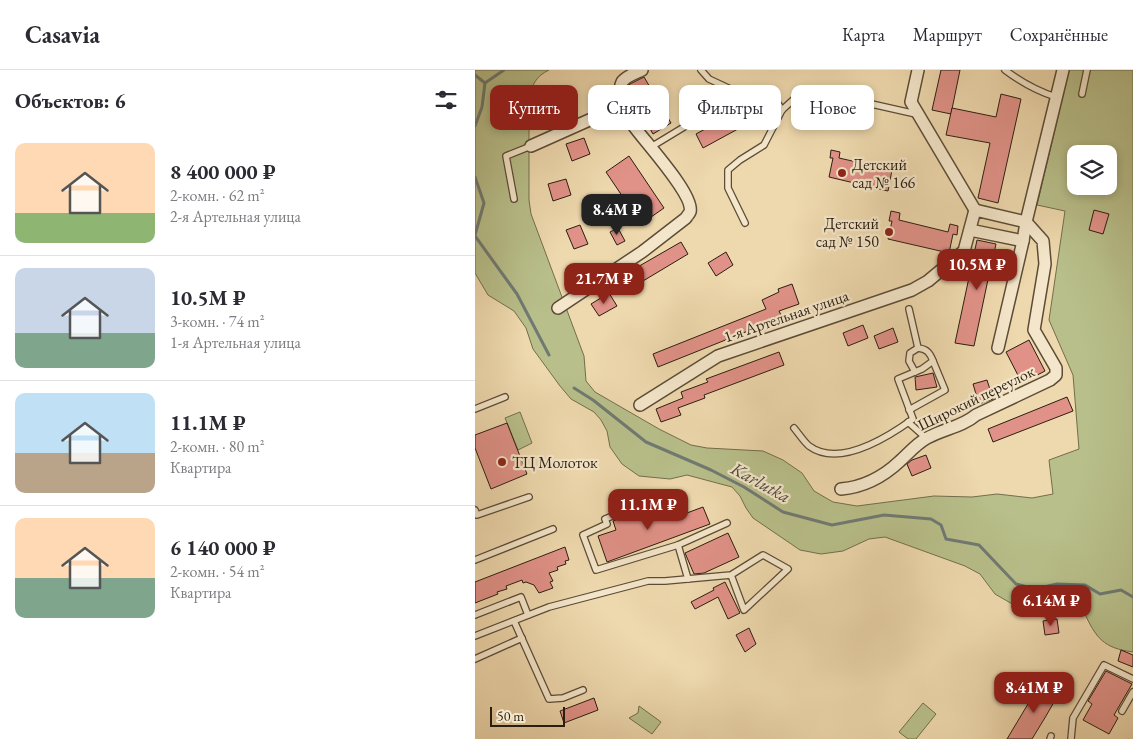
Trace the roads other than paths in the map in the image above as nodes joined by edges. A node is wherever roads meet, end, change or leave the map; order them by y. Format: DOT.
graph roads {
  1 [pos="642,70"];
  2 [pos="701,70"];
  3 [pos="918,70"];
  4 [pos="1007,70"];
  5 [pos="1063,70"];
  6 [pos="1087,70"];
  7 [pos="621,85"];
  8 [pos="1082,94"];
  9 [pos="1056,97"];
  10 [pos="782,110"];
  11 [pos="919,114"];
  12 [pos="588,121"];
  13 [pos="637,130"];
  14 [pos="679,130"];
  15 [pos="531,146"];
  16 [pos="651,147"];
  17 [pos="514,199"];
  18 [pos="975,210"];
  19 [pos="1026,222"];
  20 [pos="745,223"];
  21 [pos="970,230"];
  22 [pos="1023,241"];
  23 [pos="558,308"];
  24 [pos="909,309"];
  25 [pos="918,348"];
  26 [pos="998,348"];
  27 [pos="933,362"];
  28 [pos="915,372"];
  29 [pos="505,397"];
  30 [pos="640,405"];
  31 [pos="475,409"];
  32 [pos="909,410"];
  33 [pos="908,422"];
  34 [pos="794,428"];
  35 [pos="927,438"];
  36 [pos="841,489"];
  37 [pos="529,497"];
  38 [pos="664,501"];
  39 [pos="476,513"];
  40 [pos="727,522"];
  41 [pos="553,529"];
  42 [pos="678,545"];
  43 [pos="475,560"];
  44 [pos="731,575"];
  45 [pos="688,579"];
  46 [pos="475,615"];
  47 [pos="528,615"];
  48 [pos="514,621"];
  49 [pos="475,636"];
  50 [pos="522,638"];
  51 [pos="475,659"];
  52 [pos="1133,679"];
  53 [pos="583,690"];
  54 [pos="1133,692"];
  55 [pos="1122,711"];
  56 [pos="1071,739"];
  1 -- 7 [label="street"];
  2 -- 10 [label="lane"];
  3 -- 11 [label="street"];
  4 -- 9 [label="lane"];
  5 -- 9 [label="street"];
  6 -- 8 [label="lane"];
  9 -- 19 [label="street"];
  10 -- 11 [label="lane"];
  10 -- 20 [label="lane"];
  11 -- 18 [label="street"];
  12 -- 15 [label="street"];
  13 -- 16 [label="street"];
  14 -- 16 [label="lane"];
  15 -- 17 [label="lane"];
  16 -- 23 [label="street"];
  18 -- 19 [label="street"];
  18 -- 21 [label="street, 1-я Артельная улица"];
  19 -- 22 [label="street"];
  19 -- 35 [label="street, Широкий переулок"];
  21 -- 22 [label="street"];
  21 -- 30 [label="street, 1-я Артельная улица"];
  22 -- 26 [label="street"];
  24 -- 25 [label="lane"];
  25 -- 27 [label="lane"];
  25 -- 28 [label="lane"];
  27 -- 28 [label="lane"];
  27 -- 32 [label="lane"];
  28 -- 32 [label="lane"];
  29 -- 31 [label="lane"];
  32 -- 33 [label="lane"];
  33 -- 34 [label="lane"];
  33 -- 35 [label="lane"];
  35 -- 36 [label="street, Широкий переулок"];
  37 -- 39 [label="lane"];
  38 -- 42 [label="lane"];
  40 -- 42 [label="lane"];
  41 -- 43 [label="lane"];
  42 -- 45 [label="lane"];
  44 -- 44 [label="lane"];
  44 -- 45 [label="lane"];
  45 -- 47 [label="lane"];
  46 -- 47 [label="lane"];
  47 -- 48 [label="lane"];
  48 -- 49 [label="lane"];
  48 -- 50 [label="lane"];
  50 -- 51 [label="lane"];
  50 -- 53 [label="lane"];
  52 -- 56 [label="lane"];
  54 -- 55 [label="lane"];
}
